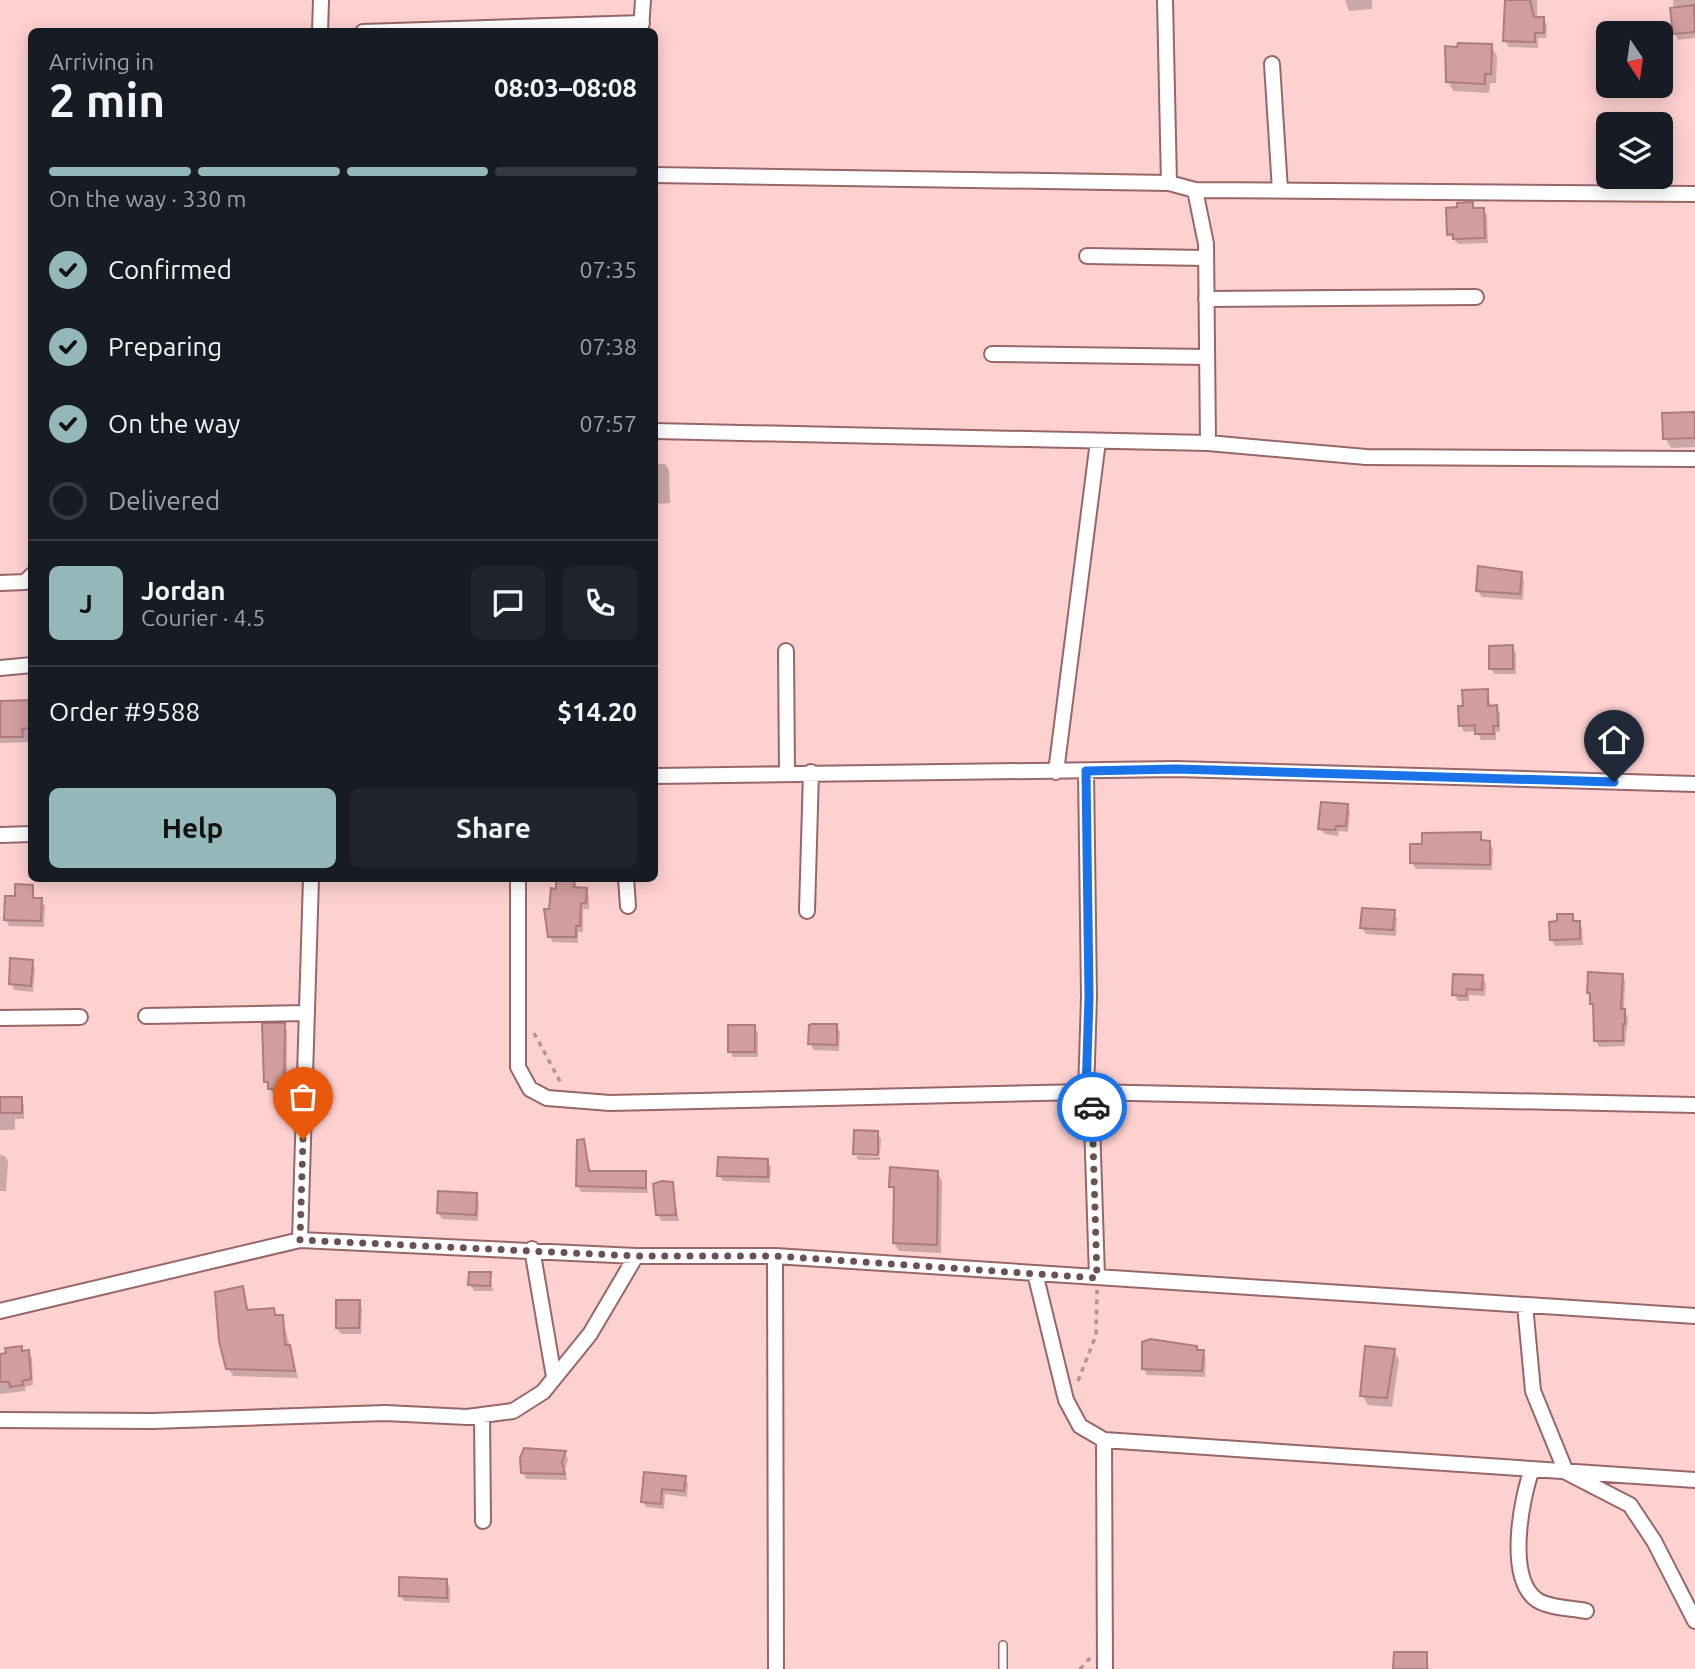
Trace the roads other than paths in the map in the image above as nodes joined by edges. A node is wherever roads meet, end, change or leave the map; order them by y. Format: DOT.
graph roads {
  1 [pos="321,0"];
  2 [pos="643,0"];
  3 [pos="1165,0"];
  4 [pos="642,27"];
  5 [pos="320,28"];
  6 [pos="586,28"];
  7 [pos="1272,64"];
  8 [pos="658,175"];
  9 [pos="1169,183"];
  10 [pos="1195,190"];
  11 [pos="1280,190"];
  12 [pos="1695,194"];
  13 [pos="1087,256"];
  14 [pos="1206,258"];
  15 [pos="1476,297"];
  16 [pos="1206,299"];
  17 [pos="992,354"];
  18 [pos="1207,357"];
  19 [pos="658,430"];
  20 [pos="1098,440"];
  21 [pos="1208,443"];
  22 [pos="1695,459"];
  23 [pos="28,579"];
  24 [pos="0,583"];
  25 [pos="786,651"];
  26 [pos="28,666"];
  27 [pos="0,668"];
  28 [pos="1086,771"];
  29 [pos="811,772"];
  30 [pos="1056,772"];
  31 [pos="787,773"];
  32 [pos="658,776"];
  33 [pos="1695,783"];
  34 [pos="28,834"];
  35 [pos="0,835"];
  36 [pos="311,882"];
  37 [pos="518,882"];
  38 [pos="626,882"];
  39 [pos="628,906"];
  40 [pos="807,911"];
  41 [pos="307,1013"];
  42 [pos="146,1016"];
  43 [pos="80,1017"];
  44 [pos="0,1018"];
  45 [pos="1089,1093"];
  46 [pos="1695,1105"];
  47 [pos="300,1240"];
  48 [pos="532,1250"];
  49 [pos="636,1256"];
  50 [pos="775,1256"];
  51 [pos="1035,1273"];
  52 [pos="1097,1278"];
  53 [pos="1525,1305"];
  54 [pos="0,1311"];
  55 [pos="1695,1316"];
  56 [pos="554,1377"];
  57 [pos="482,1415"];
  58 [pos="0,1420"];
  59 [pos="1104,1440"];
  60 [pos="1532,1469"];
  61 [pos="1566,1472"];
  62 [pos="1695,1480"];
  63 [pos="483,1521"];
  64 [pos="1586,1611"];
  65 [pos="1695,1621"];
  66 [pos="1003,1645"];
  67 [pos="776,1669"];
  68 [pos="1003,1669"];
  69 [pos="1105,1669"];
  1 -- 5 [label="street"];
  2 -- 4 [label="street"];
  3 -- 9 [label="street"];
  4 -- 6 [label="street"];
  7 -- 11 [label="street"];
  8 -- 9 [label="street"];
  9 -- 10 [label="street"];
  10 -- 11 [label="street"];
  10 -- 14 [label="street"];
  11 -- 12 [label="street"];
  13 -- 14 [label="street"];
  14 -- 16 [label="street"];
  15 -- 16 [label="street"];
  16 -- 18 [label="street"];
  17 -- 18 [label="street"];
  18 -- 21 [label="street"];
  19 -- 20 [label="street"];
  20 -- 21 [label="street"];
  20 -- 30 [label="street"];
  21 -- 22 [label="street"];
  23 -- 24 [label="street"];
  25 -- 31 [label="street"];
  26 -- 27 [label="street"];
  28 -- 30 [label="street"];
  28 -- 33 [label="street"];
  28 -- 45 [label="street"];
  29 -- 30 [label="street"];
  29 -- 31 [label="street"];
  29 -- 40 [label="street"];
  31 -- 32 [label="street"];
  34 -- 35 [label="street"];
  36 -- 41 [label="street"];
  37 -- 45 [label="street"];
  38 -- 39 [label="street"];
  41 -- 42 [label="street"];
  41 -- 47 [label="street"];
  43 -- 44 [label="street"];
  45 -- 46 [label="street"];
  45 -- 52 [label="street"];
  47 -- 48 [label="street"];
  47 -- 54 [label="street"];
  48 -- 49 [label="street"];
  48 -- 56 [label="street"];
  49 -- 50 [label="street"];
  49 -- 56 [label="street"];
  50 -- 51 [label="street"];
  50 -- 67 [label="street"];
  51 -- 52 [label="street"];
  51 -- 59 [label="street"];
  52 -- 53 [label="street"];
  53 -- 55 [label="street"];
  53 -- 61 [label="street"];
  56 -- 57 [label="street"];
  57 -- 58 [label="street"];
  57 -- 63 [label="street"];
  59 -- 60 [label="street"];
  59 -- 69 [label="street"];
  60 -- 61 [label="street"];
  60 -- 64 [label="street"];
  61 -- 62 [label="street"];
  61 -- 65 [label="street"];
  66 -- 68 [label="lane"];
}
